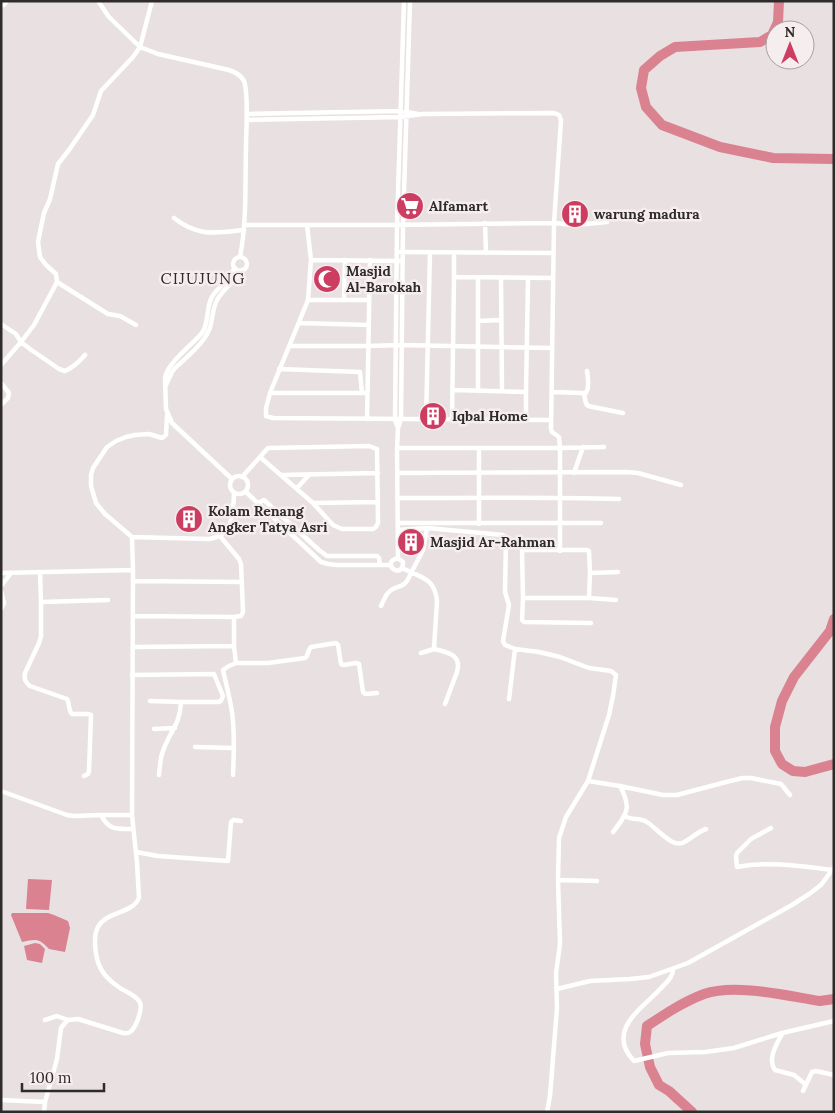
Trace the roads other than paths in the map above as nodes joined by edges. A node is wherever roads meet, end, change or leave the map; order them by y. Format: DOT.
graph roads {
  1 [pos="7,1"];
  2 [pos="98,1"];
  3 [pos="152,1"];
  4 [pos="404,1"];
  5 [pos="410,1"];
  6 [pos="1,6"];
  7 [pos="406,43"];
  8 [pos="140,48"];
  9 [pos="247,114"];
  10 [pos="403,114"];
  11 [pos="247,120"];
  12 [pos="174,218"];
  13 [pos="607,222"];
  14 [pos="485,223"];
  15 [pos="554,223"];
  16 [pos="307,225"];
  17 [pos="400,225"];
  18 [pos="244,228"];
  19 [pos="397,252"];
  20 [pos="403,252"];
  21 [pos="454,252"];
  22 [pos="430,253"];
  23 [pos="486,253"];
  24 [pos="554,253"];
  25 [pos="240,257"];
  26 [pos="311,260"];
  27 [pos="345,260"];
  28 [pos="370,260"];
  29 [pos="400,261"];
  30 [pos="235,268"];
  31 [pos="242,270"];
  32 [pos="454,277"];
  33 [pos="478,277"];
  34 [pos="501,278"];
  35 [pos="528,278"];
  36 [pos="553,278"];
  37 [pos="57,282"];
  38 [pos="308,300"];
  39 [pos="344,300"];
  40 [pos="369,300"];
  41 [pos="501,320"];
  42 [pos="478,321"];
  43 [pos="299,323"];
  44 [pos="1,324"];
  45 [pos="13,324"];
  46 [pos="136,325"];
  47 [pos="369,325"];
  48 [pos="8,329"];
  49 [pos="21,342"];
  50 [pos="398,345"];
  51 [pos="289,346"];
  52 [pos="368,346"];
  53 [pos="428,346"];
  54 [pos="453,346"];
  55 [pos="478,346"];
  56 [pos="501,347"];
  57 [pos="528,348"];
  58 [pos="552,348"];
  59 [pos="85,355"];
  60 [pos="1,365"];
  61 [pos="279,369"];
  62 [pos="588,371"];
  63 [pos="1,383"];
  64 [pos="166,386"];
  65 [pos="453,390"];
  66 [pos="478,390"];
  67 [pos="502,391"];
  68 [pos="526,392"];
  69 [pos="552,392"];
  70 [pos="364,393"];
  71 [pos="270,394"];
  72 [pos="584,395"];
  73 [pos="1,405"];
  74 [pos="167,413"];
  75 [pos="623,413"];
  76 [pos="401,419"];
  77 [pos="368,420"];
  78 [pos="395,420"];
  79 [pos="426,420"];
  80 [pos="452,420"];
  81 [pos="526,420"];
  82 [pos="552,420"];
  83 [pos="398,428"];
  84 [pos="583,447"];
  85 [pos="604,447"];
  86 [pos="397,448"];
  87 [pos="479,448"];
  88 [pos="560,448"];
  89 [pos="260,457"];
  90 [pos="378,473"];
  91 [pos="397,473"];
  92 [pos="559,473"];
  93 [pos="574,473"];
  94 [pos="281,474"];
  95 [pos="479,474"];
  96 [pos="309,475"];
  97 [pos="242,477"];
  98 [pos="232,479"];
  99 [pos="682,485"];
  100 [pos="297,488"];
  101 [pos="246,492"];
  102 [pos="234,493"];
  103 [pos="560,497"];
  104 [pos="397,498"];
  105 [pos="480,499"];
  106 [pos="619,499"];
  107 [pos="313,502"];
  108 [pos="378,502"];
  109 [pos="258,503"];
  110 [pos="286,519"];
  111 [pos="398,523"];
  112 [pos="601,523"];
  113 [pos="280,524"];
  114 [pos="479,524"];
  115 [pos="560,524"];
  116 [pos="427,528"];
  117 [pos="398,530"];
  118 [pos="220,536"];
  119 [pos="132,537"];
  120 [pos="306,538"];
  121 [pos="301,544"];
  122 [pos="516,550"];
  123 [pos="522,550"];
  124 [pos="560,551"];
  125 [pos="337,556"];
  126 [pos="398,558"];
  127 [pos="337,565"];
  128 [pos="380,565"];
  129 [pos="391,565"];
  130 [pos="402,568"];
  131 [pos="133,570"];
  132 [pos="40,572"];
  133 [pos="618,572"];
  134 [pos="1,573"];
  135 [pos="11,573"];
  136 [pos="412,573"];
  137 [pos="590,574"];
  138 [pos="133,581"];
  139 [pos="242,582"];
  140 [pos="1,586"];
  141 [pos="1,591"];
  142 [pos="523,598"];
  143 [pos="589,598"];
  144 [pos="108,600"];
  145 [pos="616,600"];
  146 [pos="41,602"];
  147 [pos="381,606"];
  148 [pos="1,609"];
  149 [pos="133,616"];
  150 [pos="234,617"];
  151 [pos="591,622"];
  152 [pos="234,646"];
  153 [pos="133,647"];
  154 [pos="434,649"];
  155 [pos="515,649"];
  156 [pos="421,653"];
  157 [pos="236,664"];
  158 [pos="132,675"];
  159 [pos="376,693"];
  160 [pos="509,699"];
  161 [pos="150,700"];
  162 [pos="181,702"];
  163 [pos="445,704"];
  164 [pos="175,728"];
  165 [pos="154,729"];
  166 [pos="195,747"];
  167 [pos="234,748"];
  168 [pos="159,775"];
  169 [pos="233,775"];
  170 [pos="84,776"];
  171 [pos="588,781"];
  172 [pos="620,786"];
  173 [pos="1,791"];
  174 [pos="790,795"];
  175 [pos="132,815"];
  176 [pos="101,816"];
  177 [pos="625,816"];
  178 [pos="242,821"];
  179 [pos="771,828"];
  180 [pos="133,829"];
  181 [pos="706,829"];
  182 [pos="613,832"];
  183 [pos="136,852"];
  184 [pos="833,869"];
  185 [pos="558,880"];
  186 [pos="597,881"];
  187 [pos="673,968"];
  188 [pos="556,989"];
  189 [pos="45,1020"];
  190 [pos="68,1020"];
  191 [pos="834,1021"];
  192 [pos="782,1033"];
  193 [pos="834,1075"];
  194 [pos="805,1084"];
  195 [pos="803,1092"];
  196 [pos="1,1100"];
  197 [pos="45,1102"];
  198 [pos="44,1112"];
  199 [pos="547,1112"];
  1 -- 6 [label="street"];
  2 -- 8 [label="street"];
  3 -- 8 [label="street"];
  4 -- 7 [label="street"];
  5 -- 7 [label="street"];
  7 -- 10 [label="street"];
  8 -- 9 [label="street"];
  8 -- 37 [label="street"];
  9 -- 10 [label="street"];
  9 -- 11 [label="street"];
  10 -- 11 [label="street"];
  10 -- 15 [label="street"];
  10 -- 17 [label="street"];
  11 -- 18 [label="street"];
  12 -- 18 [label="street"];
  13 -- 15 [label="street"];
  14 -- 15 [label="street"];
  14 -- 17 [label="street"];
  14 -- 23 [label="street"];
  15 -- 24 [label="street"];
  16 -- 17 [label="street"];
  16 -- 18 [label="street"];
  16 -- 26 [label="street"];
  17 -- 19 [label="street"];
  17 -- 20 [label="street"];
  18 -- 25 [label="street"];
  19 -- 20 [label="street"];
  19 -- 29 [label="street"];
  20 -- 22 [label="street"];
  20 -- 29 [label="street"];
  21 -- 22 [label="street"];
  21 -- 23 [label="street"];
  21 -- 32 [label="street"];
  22 -- 53 [label="street"];
  23 -- 24 [label="street"];
  24 -- 36 [label="street"];
  25 -- 30 [label="street"];
  25 -- 31 [label="street"];
  26 -- 27 [label="street"];
  26 -- 38 [label="street"];
  27 -- 28 [label="street"];
  27 -- 39 [label="street"];
  28 -- 29 [label="street"];
  28 -- 40 [label="street"];
  29 -- 50 [label="street"];
  30 -- 31 [label="street"];
  30 -- 64 [label="street"];
  31 -- 64 [label="street"];
  32 -- 33 [label="street"];
  32 -- 54 [label="street"];
  33 -- 34 [label="street"];
  33 -- 42 [label="street"];
  34 -- 35 [label="street"];
  34 -- 41 [label="street"];
  35 -- 36 [label="street"];
  35 -- 57 [label="street"];
  36 -- 58 [label="street"];
  37 -- 46 [label="street"];
  37 -- 49 [label="street"];
  38 -- 39 [label="street"];
  38 -- 43 [label="street"];
  39 -- 40 [label="street"];
  40 -- 47 [label="street"];
  41 -- 42 [label="street"];
  41 -- 56 [label="street"];
  42 -- 55 [label="street"];
  43 -- 47 [label="street"];
  43 -- 51 [label="street"];
  44 -- 48 [label="street"];
  45 -- 48 [label="street"];
  47 -- 52 [label="street"];
  48 -- 49 [label="street"];
  49 -- 59 [label="street"];
  49 -- 60 [label="street"];
  50 -- 52 [label="street"];
  50 -- 53 [label="street"];
  50 -- 76 [label="street"];
  50 -- 78 [label="street"];
  51 -- 52 [label="street"];
  51 -- 61 [label="street"];
  52 -- 70 [label="street"];
  53 -- 54 [label="street"];
  53 -- 79 [label="street"];
  54 -- 55 [label="street"];
  54 -- 65 [label="street"];
  55 -- 56 [label="street"];
  55 -- 66 [label="street"];
  56 -- 57 [label="street"];
  56 -- 67 [label="street"];
  57 -- 58 [label="street"];
  57 -- 68 [label="street"];
  58 -- 69 [label="street"];
  61 -- 70 [label="street"];
  61 -- 71 [label="street"];
  62 -- 72 [label="street"];
  63 -- 73 [label="street"];
  64 -- 74 [label="street"];
  65 -- 66 [label="street"];
  65 -- 80 [label="street"];
  66 -- 67 [label="street"];
  67 -- 68 [label="street"];
  68 -- 81 [label="street"];
  69 -- 72 [label="street"];
  69 -- 82 [label="street"];
  70 -- 71 [label="street"];
  70 -- 77 [label="street"];
  71 -- 77 [label="street"];
  72 -- 75 [label="street"];
  74 -- 98 [label="street"];
  74 -- 119 [label="street"];
  76 -- 78 [label="street"];
  76 -- 79 [label="street"];
  76 -- 83 [label="street"];
  77 -- 78 [label="street"];
  78 -- 83 [label="street"];
  79 -- 80 [label="street"];
  80 -- 81 [label="street"];
  81 -- 82 [label="street"];
  82 -- 88 [label="street"];
  83 -- 86 [label="street"];
  84 -- 85 [label="street"];
  84 -- 88 [label="street"];
  84 -- 93 [label="street"];
  86 -- 87 [label="street"];
  86 -- 91 [label="street"];
  87 -- 88 [label="street"];
  87 -- 95 [label="street"];
  88 -- 92 [label="street"];
  89 -- 90 [label="street"];
  89 -- 94 [label="street"];
  89 -- 97 [label="street"];
  90 -- 96 [label="street"];
  90 -- 108 [label="street"];
  91 -- 95 [label="street"];
  91 -- 104 [label="street"];
  92 -- 93 [label="street"];
  92 -- 95 [label="street"];
  92 -- 103 [label="street"];
  93 -- 99 [label="street"];
  94 -- 96 [label="street"];
  94 -- 100 [label="street"];
  95 -- 105 [label="street"];
  96 -- 100 [label="street"];
  97 -- 98 [label="street"];
  97 -- 101 [label="street"];
  98 -- 102 [label="street"];
  100 -- 107 [label="street"];
  101 -- 102 [label="street"];
  101 -- 109 [label="street"];
  102 -- 118 [label="street"];
  103 -- 105 [label="street"];
  103 -- 106 [label="street"];
  103 -- 115 [label="street"];
  104 -- 105 [label="street"];
  104 -- 111 [label="street"];
  105 -- 114 [label="street"];
  107 -- 108 [label="street"];
  107 -- 108 [label="street"];
  109 -- 110 [label="street"];
  109 -- 113 [label="street"];
  110 -- 113 [label="street"];
  110 -- 120 [label="street"];
  111 -- 114 [label="street"];
  111 -- 117 [label="street"];
  112 -- 115 [label="street"];
  113 -- 121 [label="street"];
  114 -- 115 [label="street"];
  115 -- 124 [label="street"];
  116 -- 117 [label="street"];
  116 -- 136 [label="street"];
  116 -- 155 [label="street"];
  117 -- 126 [label="street"];
  118 -- 119 [label="street"];
  118 -- 139 [label="street"];
  119 -- 131 [label="street"];
  120 -- 121 [label="street"];
  120 -- 125 [label="street"];
  121 -- 127 [label="street"];
  122 -- 123 [label="street"];
  123 -- 124 [label="street"];
  123 -- 142 [label="street"];
  124 -- 137 [label="street"];
  125 -- 127 [label="street"];
  125 -- 128 [label="street"];
  126 -- 129 [label="street"];
  126 -- 130 [label="street"];
  127 -- 128 [label="street"];
  128 -- 129 [label="street"];
  129 -- 130 [label="street"];
  130 -- 136 [label="street"];
  131 -- 132 [label="street"];
  131 -- 138 [label="street"];
  132 -- 135 [label="street"];
  132 -- 146 [label="street"];
  133 -- 137 [label="street"];
  134 -- 135 [label="street"];
  135 -- 140 [label="street"];
  136 -- 147 [label="street"];
  136 -- 154 [label="street"];
  137 -- 143 [label="street"];
  138 -- 139 [label="street"];
  138 -- 149 [label="street"];
  139 -- 150 [label="street"];
  141 -- 148 [label="street"];
  142 -- 143 [label="street"];
  142 -- 151 [label="street"];
  143 -- 145 [label="street"];
  144 -- 146 [label="street"];
  146 -- 170 [label="street"];
  149 -- 150 [label="street"];
  149 -- 153 [label="street"];
  150 -- 152 [label="street"];
  152 -- 153 [label="street"];
  152 -- 157 [label="street"];
  153 -- 158 [label="street"];
  154 -- 156 [label="street"];
  154 -- 163 [label="street"];
  155 -- 160 [label="street"];
  155 -- 171 [label="street"];
  157 -- 159 [label="street"];
  157 -- 167 [label="street"];
  158 -- 162 [label="street"];
  158 -- 175 [label="street"];
  161 -- 162 [label="street"];
  162 -- 164 [label="street"];
  164 -- 165 [label="street"];
  164 -- 168 [label="street"];
  166 -- 167 [label="street"];
  167 -- 169 [label="street"];
  171 -- 172 [label="street"];
  171 -- 185 [label="street"];
  172 -- 174 [label="street"];
  172 -- 177 [label="street"];
  173 -- 176 [label="street"];
  175 -- 176 [label="street"];
  175 -- 180 [label="street"];
  176 -- 180 [label="street"];
  177 -- 181 [label="street"];
  177 -- 182 [label="street"];
  178 -- 183 [label="street"];
  179 -- 184 [label="street"];
  180 -- 183 [label="street"];
  183 -- 190 [label="street"];
  184 -- 187 [label="street"];
  185 -- 186 [label="street"];
  185 -- 188 [label="street"];
  187 -- 188 [label="street"];
  187 -- 192 [label="street"];
  188 -- 199 [label="street"];
  189 -- 190 [label="street"];
  190 -- 197 [label="street"];
  191 -- 192 [label="street"];
  192 -- 194 [label="street"];
  193 -- 194 [label="street"];
  194 -- 195 [label="street"];
  196 -- 197 [label="street"];
  197 -- 198 [label="street"];
}
